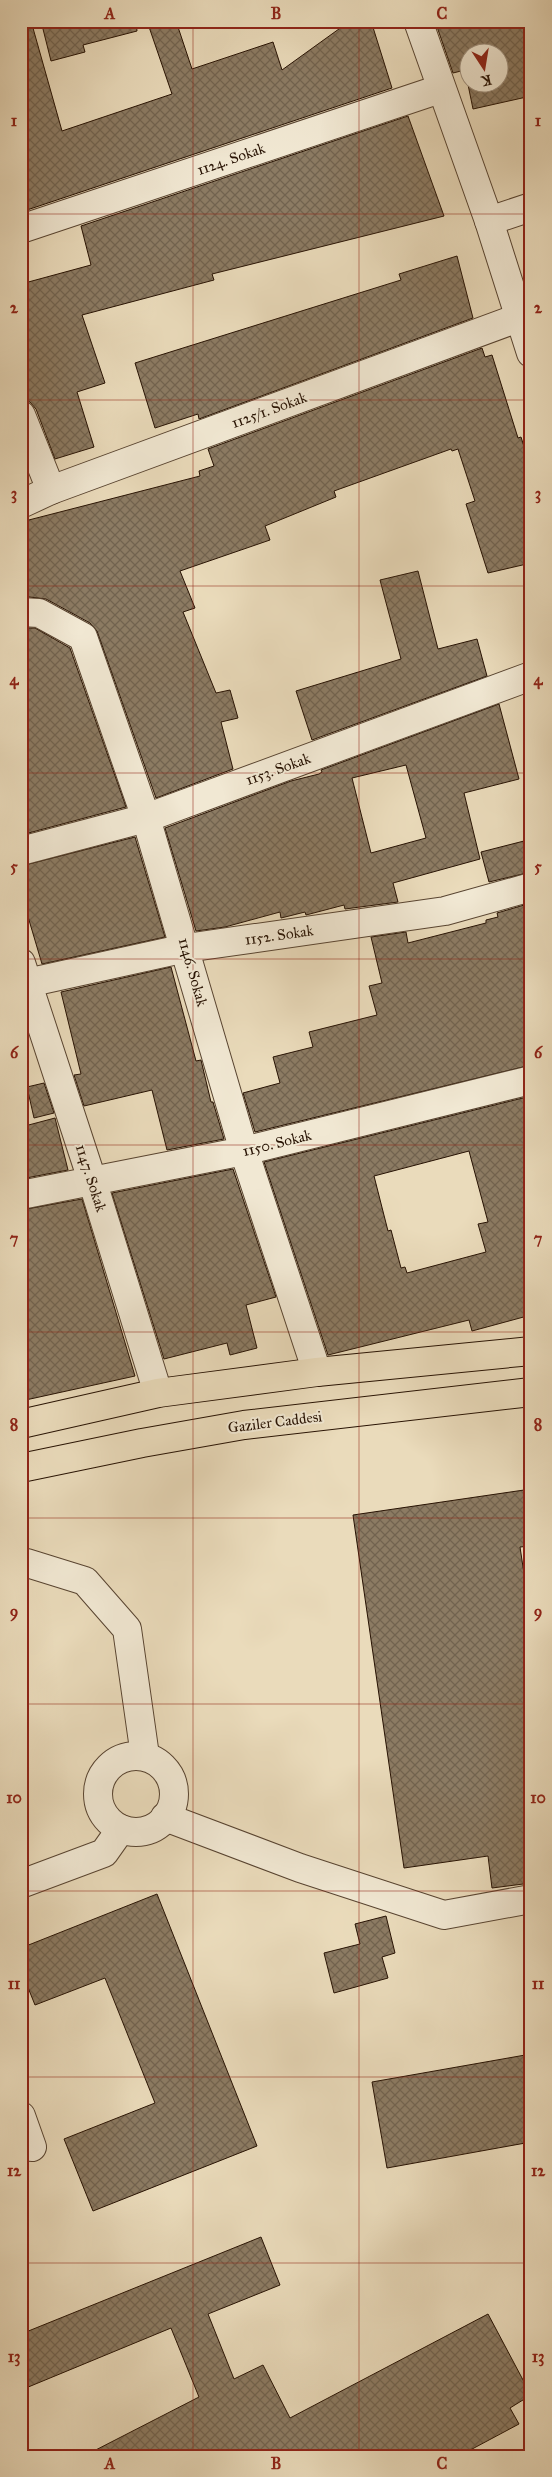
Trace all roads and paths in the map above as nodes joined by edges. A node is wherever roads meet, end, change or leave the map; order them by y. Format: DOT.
graph roads {
  1 [pos="418,21"];
  2 [pos="440,89"];
  3 [pos="531,207"];
  4 [pos="489,221"];
  5 [pos="21,229"];
  6 [pos="518,318"];
  7 [pos="531,353"];
  8 [pos="21,415"];
  9 [pos="51,490"];
  10 [pos="21,504"];
  11 [pos="21,612"];
  12 [pos="531,676"];
  13 [pos="146,818"];
  14 [pos="21,851"];
  15 [pos="531,888"];
  16 [pos="186,948"];
  17 [pos="24,973"];
  18 [pos="531,1080"];
  19 [pos="244,1151"];
  20 [pos="94,1183"];
  21 [pos="21,1195"];
  22 [pos="531,1351"];
  23 [pos="317,1372"];
  24 [pos="531,1392"];
  25 [pos="158,1393"];
  26 [pos="21,1424"];
  27 [pos="21,1468"];
  28 [pos="21,1564"];
  29 [pos="145,1756"];
  30 [pos="165,1818"];
  31 [pos="121,1829"];
  32 [pos="21,1884"];
  33 [pos="531,1899"];
  34 [pos="21,2116"];
  35 [pos="32,2147"];
  1 -- 2 [label="street"];
  2 -- 4 [label="street"];
  2 -- 5 [label="street, 1124. Sokak"];
  3 -- 4 [label="street"];
  4 -- 6 [label="street"];
  6 -- 7 [label="street"];
  6 -- 9 [label="street, 1125/1. Sokak"];
  8 -- 9 [label="street"];
  9 -- 10 [label="street, 1125/1. Sokak"];
  11 -- 13 [label="street, 1146. Sokak"];
  12 -- 13 [label="street, 1153. Sokak"];
  13 -- 14 [label="street, 1153. Sokak"];
  13 -- 16 [label="street, 1146. Sokak"];
  15 -- 16 [label="street, 1152. Sokak"];
  16 -- 17 [label="street, 1152. Sokak"];
  16 -- 19 [label="street, 1146. Sokak"];
  17 -- 20 [label="street, 1147. Sokak"];
  18 -- 19 [label="street, 1150. Sokak"];
  19 -- 20 [label="street, 1150. Sokak"];
  19 -- 23 [label="street, 1146. Sokak"];
  20 -- 21 [label="street, 1150. Sokak"];
  20 -- 25 [label="street, 1147. Sokak"];
  22 -- 23 [label="main road"];
  23 -- 25 [label="main road"];
  24 -- 27 [label="main road, Gaziler Caddesi"];
  25 -- 26 [label="main road"];
  28 -- 29 [label="street"];
  29 -- 30 [label="street"];
  29 -- 31 [label="street"];
  30 -- 31 [label="street"];
  30 -- 33 [label="street"];
  31 -- 32 [label="street"];
  34 -- 35 [label="street"];
}
